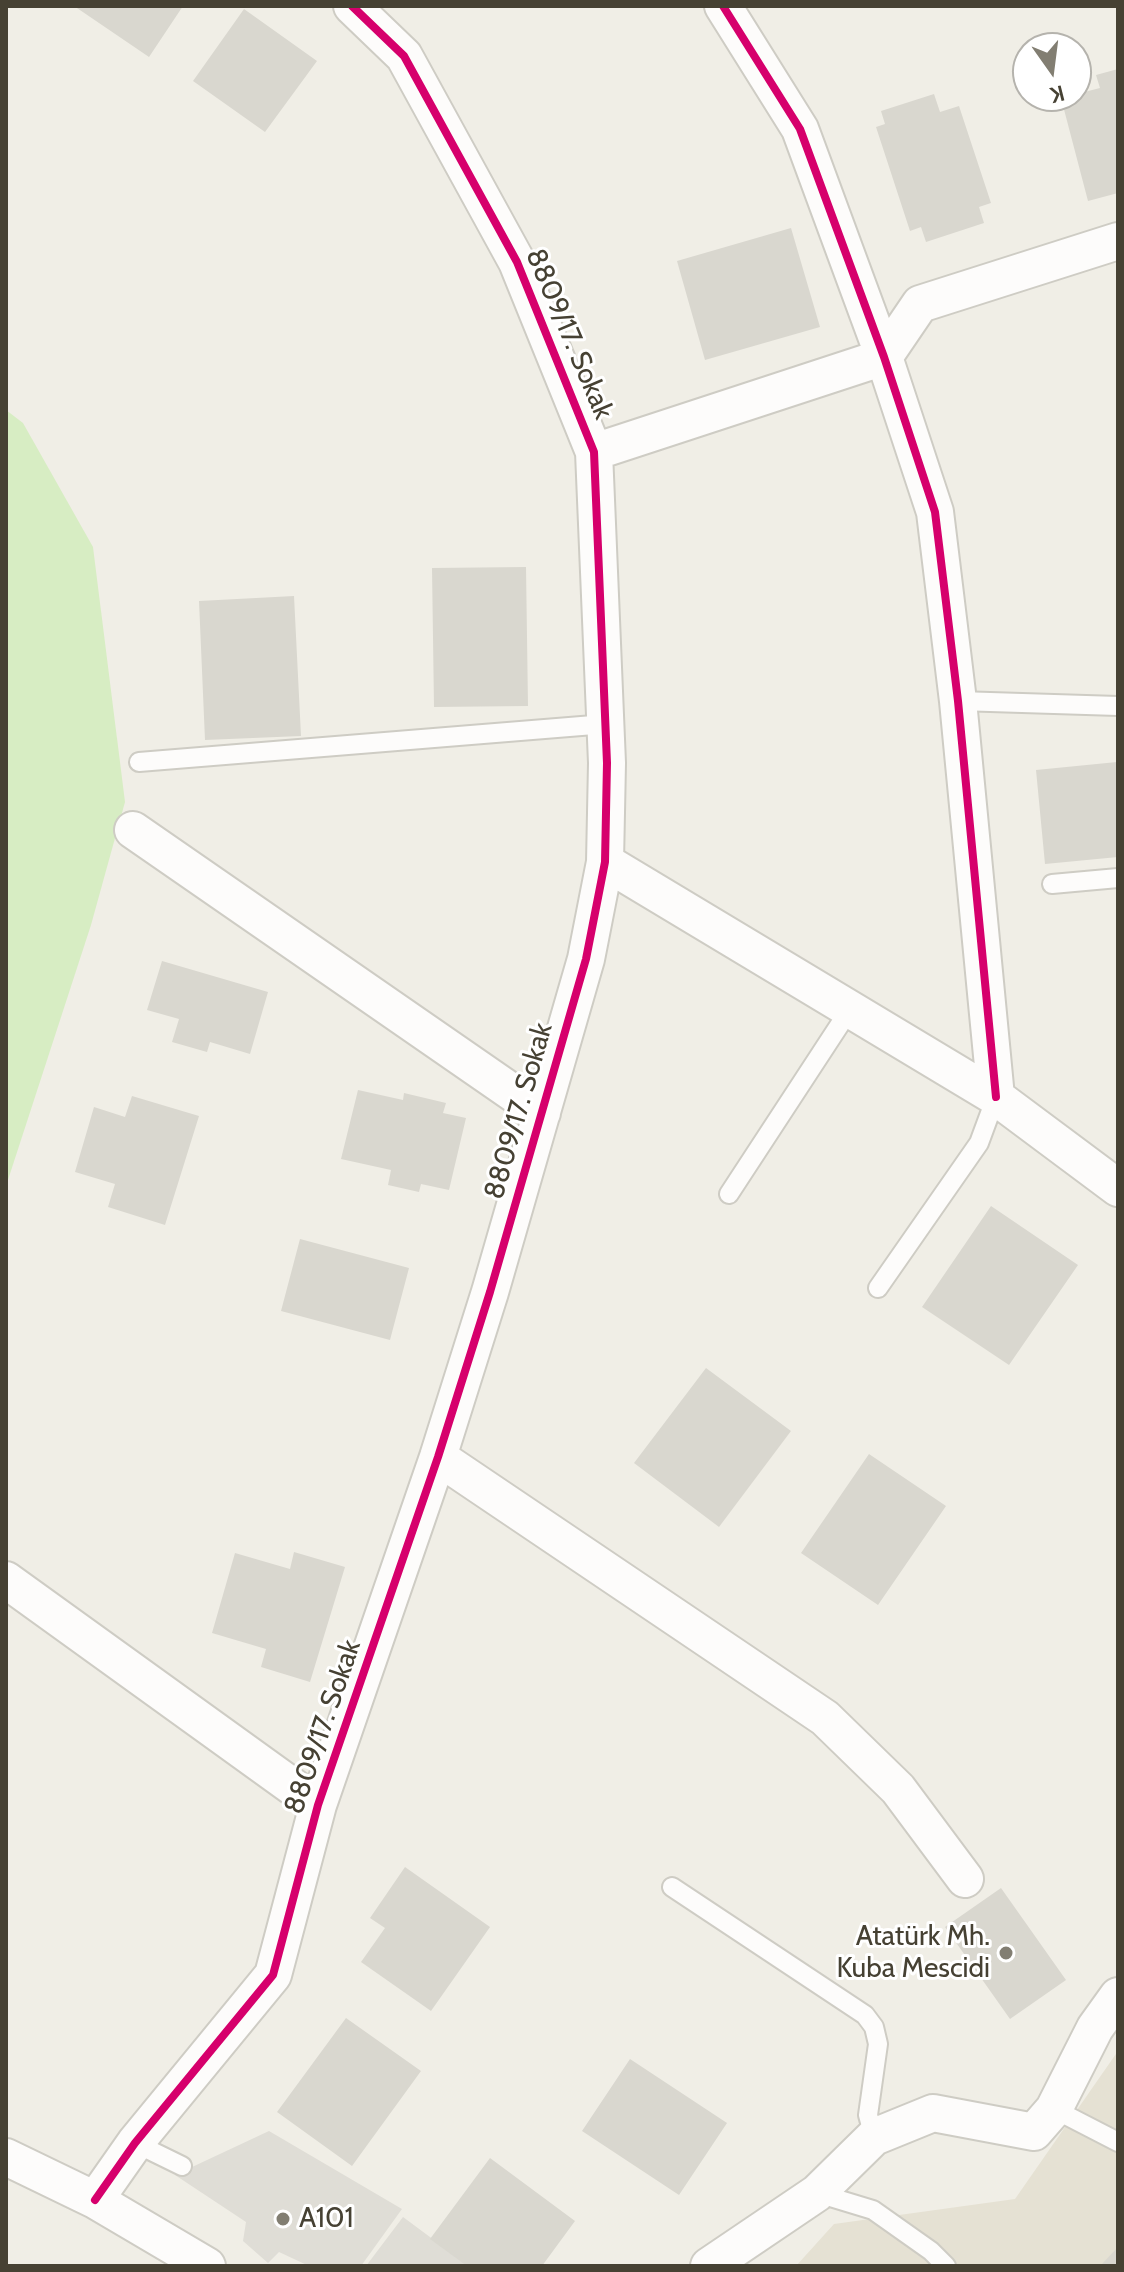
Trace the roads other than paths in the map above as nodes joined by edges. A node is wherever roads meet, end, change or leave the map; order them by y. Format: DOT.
graph roads {
  1 [pos="352,6"];
  2 [pos="723,6"];
  3 [pos="1118,241"];
  4 [pos="884,357"];
  5 [pos="594,452"];
  6 [pos="958,701"];
  7 [pos="1118,706"];
  8 [pos="606,724"];
  9 [pos="139,762"];
  10 [pos="133,830"];
  11 [pos="605,862"];
  12 [pos="1118,878"];
  13 [pos="1052,884"];
  14 [pos="850,1009"];
  15 [pos="996,1097"];
  16 [pos="542,1113"];
  17 [pos="1118,1188"];
  18 [pos="729,1194"];
  19 [pos="878,1288"];
  20 [pos="438,1457"];
  21 [pos="6,1580"];
  22 [pos="318,1805"];
  23 [pos="965,1879"];
  24 [pos="672,1887"];
  25 [pos="1118,1996"];
  26 [pos="1054,2109"];
  27 [pos="874,2137"];
  28 [pos="1118,2142"];
  29 [pos="135,2143"];
  30 [pos="6,2157"];
  31 [pos="182,2166"];
  32 [pos="817,2193"];
  33 [pos="95,2200"];
  34 [pos="207,2266"];
  35 [pos="709,2266"];
  36 [pos="946,2266"];
  1 -- 5 [label="street, 8809/17. Sokak"];
  2 -- 4 [label="street"];
  3 -- 4 [label="street"];
  4 -- 5 [label="street"];
  4 -- 6 [label="street"];
  5 -- 8 [label="street, 8809/17. Sokak"];
  6 -- 7 [label="lane"];
  6 -- 15 [label="street"];
  8 -- 9 [label="lane"];
  8 -- 11 [label="street, 8809/17. Sokak"];
  10 -- 16 [label="street"];
  11 -- 14 [label="street"];
  11 -- 16 [label="street, 8809/17. Sokak"];
  12 -- 13 [label="lane"];
  14 -- 15 [label="street"];
  14 -- 18 [label="lane"];
  15 -- 17 [label="street"];
  15 -- 19 [label="lane"];
  16 -- 20 [label="street, 8809/17. Sokak"];
  20 -- 22 [label="street, 8809/17. Sokak"];
  20 -- 23 [label="street"];
  21 -- 22 [label="street"];
  22 -- 29 [label="street, 8809/17. Sokak"];
  24 -- 27 [label="lane"];
  25 -- 26 [label="street"];
  26 -- 27 [label="street"];
  26 -- 28 [label="lane"];
  27 -- 32 [label="street"];
  29 -- 31 [label="lane"];
  29 -- 33 [label="street, 8809/17. Sokak"];
  30 -- 33 [label="street"];
  32 -- 35 [label="street"];
  32 -- 36 [label="lane"];
  33 -- 34 [label="street"];
}
